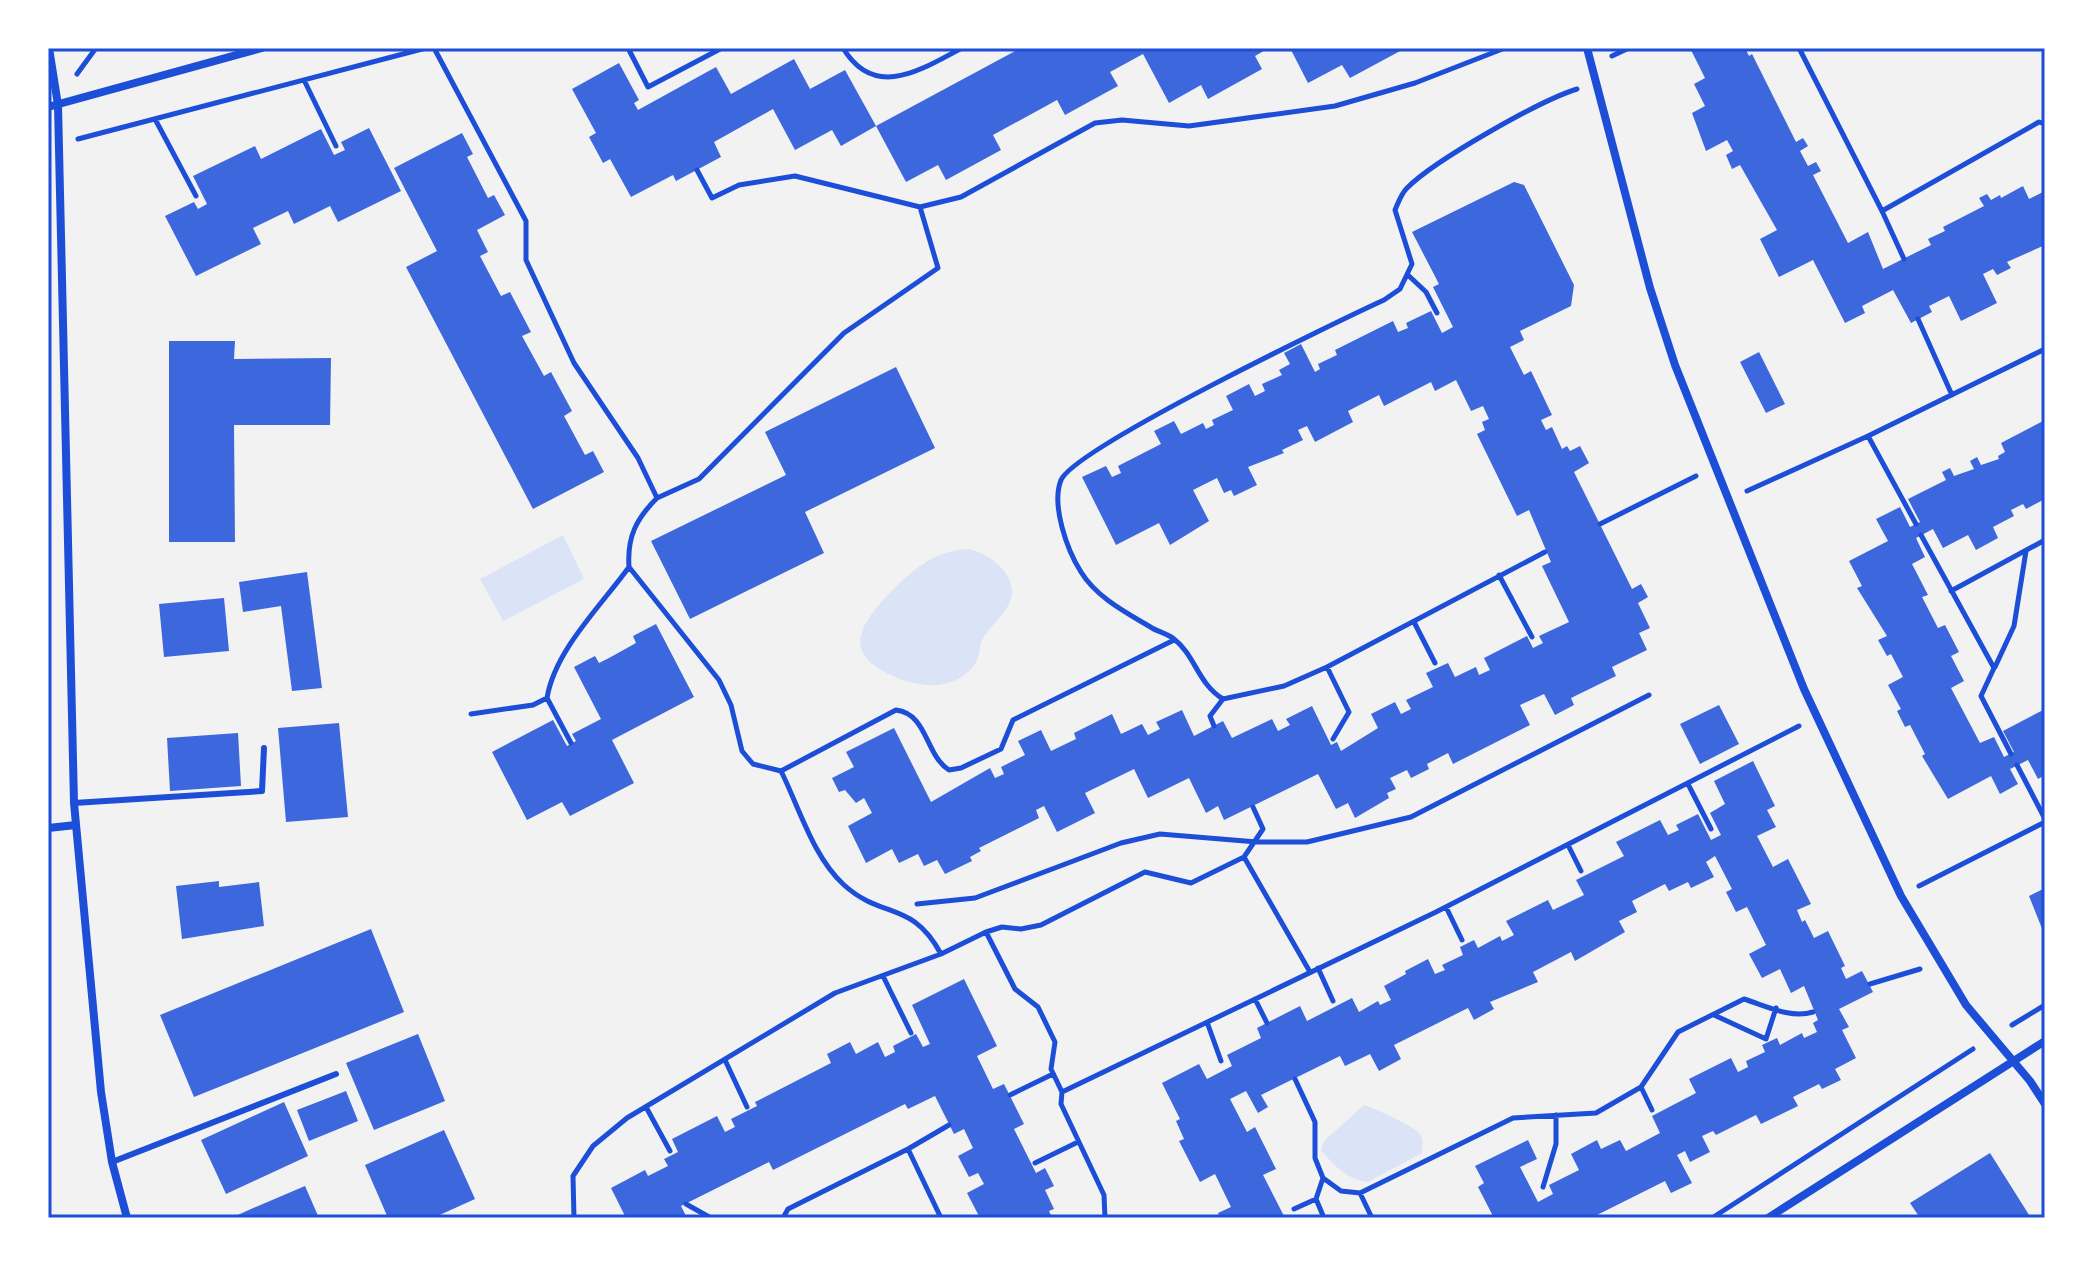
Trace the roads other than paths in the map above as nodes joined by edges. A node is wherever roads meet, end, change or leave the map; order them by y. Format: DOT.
graph roads {
  1 [pos="49,48"];
  2 [pos="262,48"];
  3 [pos="1587,48"];
  4 [pos="53,106"];
  5 [pos="264,748"];
  6 [pos="74,803"];
  7 [pos="76,825"];
  8 [pos="48,828"];
  9 [pos="2045,1041"];
  10 [pos="2013,1060"];
  11 [pos="336,1074"];
  12 [pos="2045,1104"];
  13 [pos="112,1162"];
  14 [pos="127,1218"];
  15 [pos="1768,1218"];
  1 -- 4 [label="street"];
  2 -- 4 [label="street"];
  3 -- 10 [label="street"];
  4 -- 6 [label="street"];
  5 -- 6 [label="lane"];
  6 -- 7 [label="street"];
  7 -- 8 [label="street"];
  7 -- 13 [label="street"];
  9 -- 10 [label="street"];
  10 -- 12 [label="street"];
  10 -- 15 [label="street"];
  11 -- 13 [label="lane"];
  13 -- 14 [label="street"];
}
